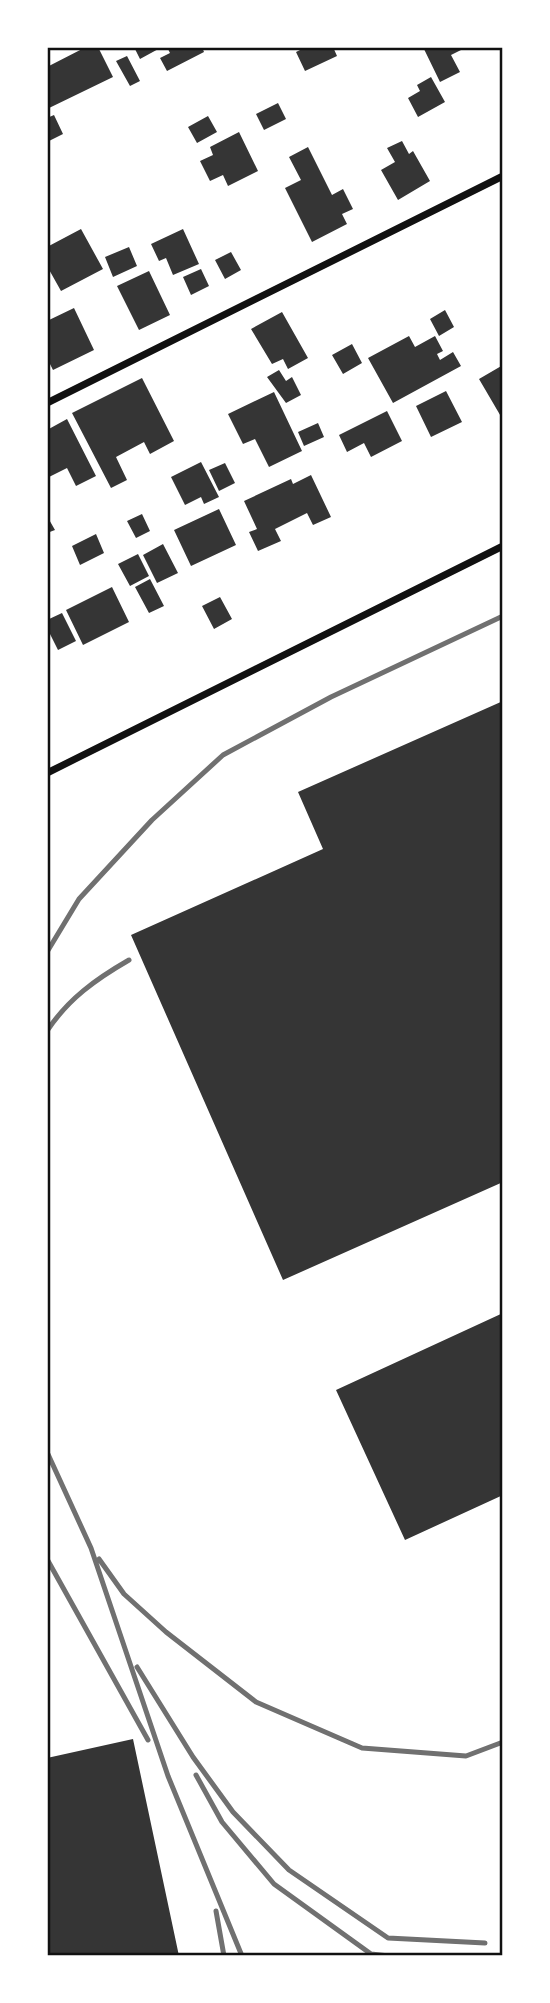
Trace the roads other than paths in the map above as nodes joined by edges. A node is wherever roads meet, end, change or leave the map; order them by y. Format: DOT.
graph roads {
  1 [pos="503,176"];
  2 [pos="47,403"];
  3 [pos="503,546"];
  4 [pos="47,773"];
  1 -- 2 [label="street"];
  3 -- 4 [label="street"];
}
